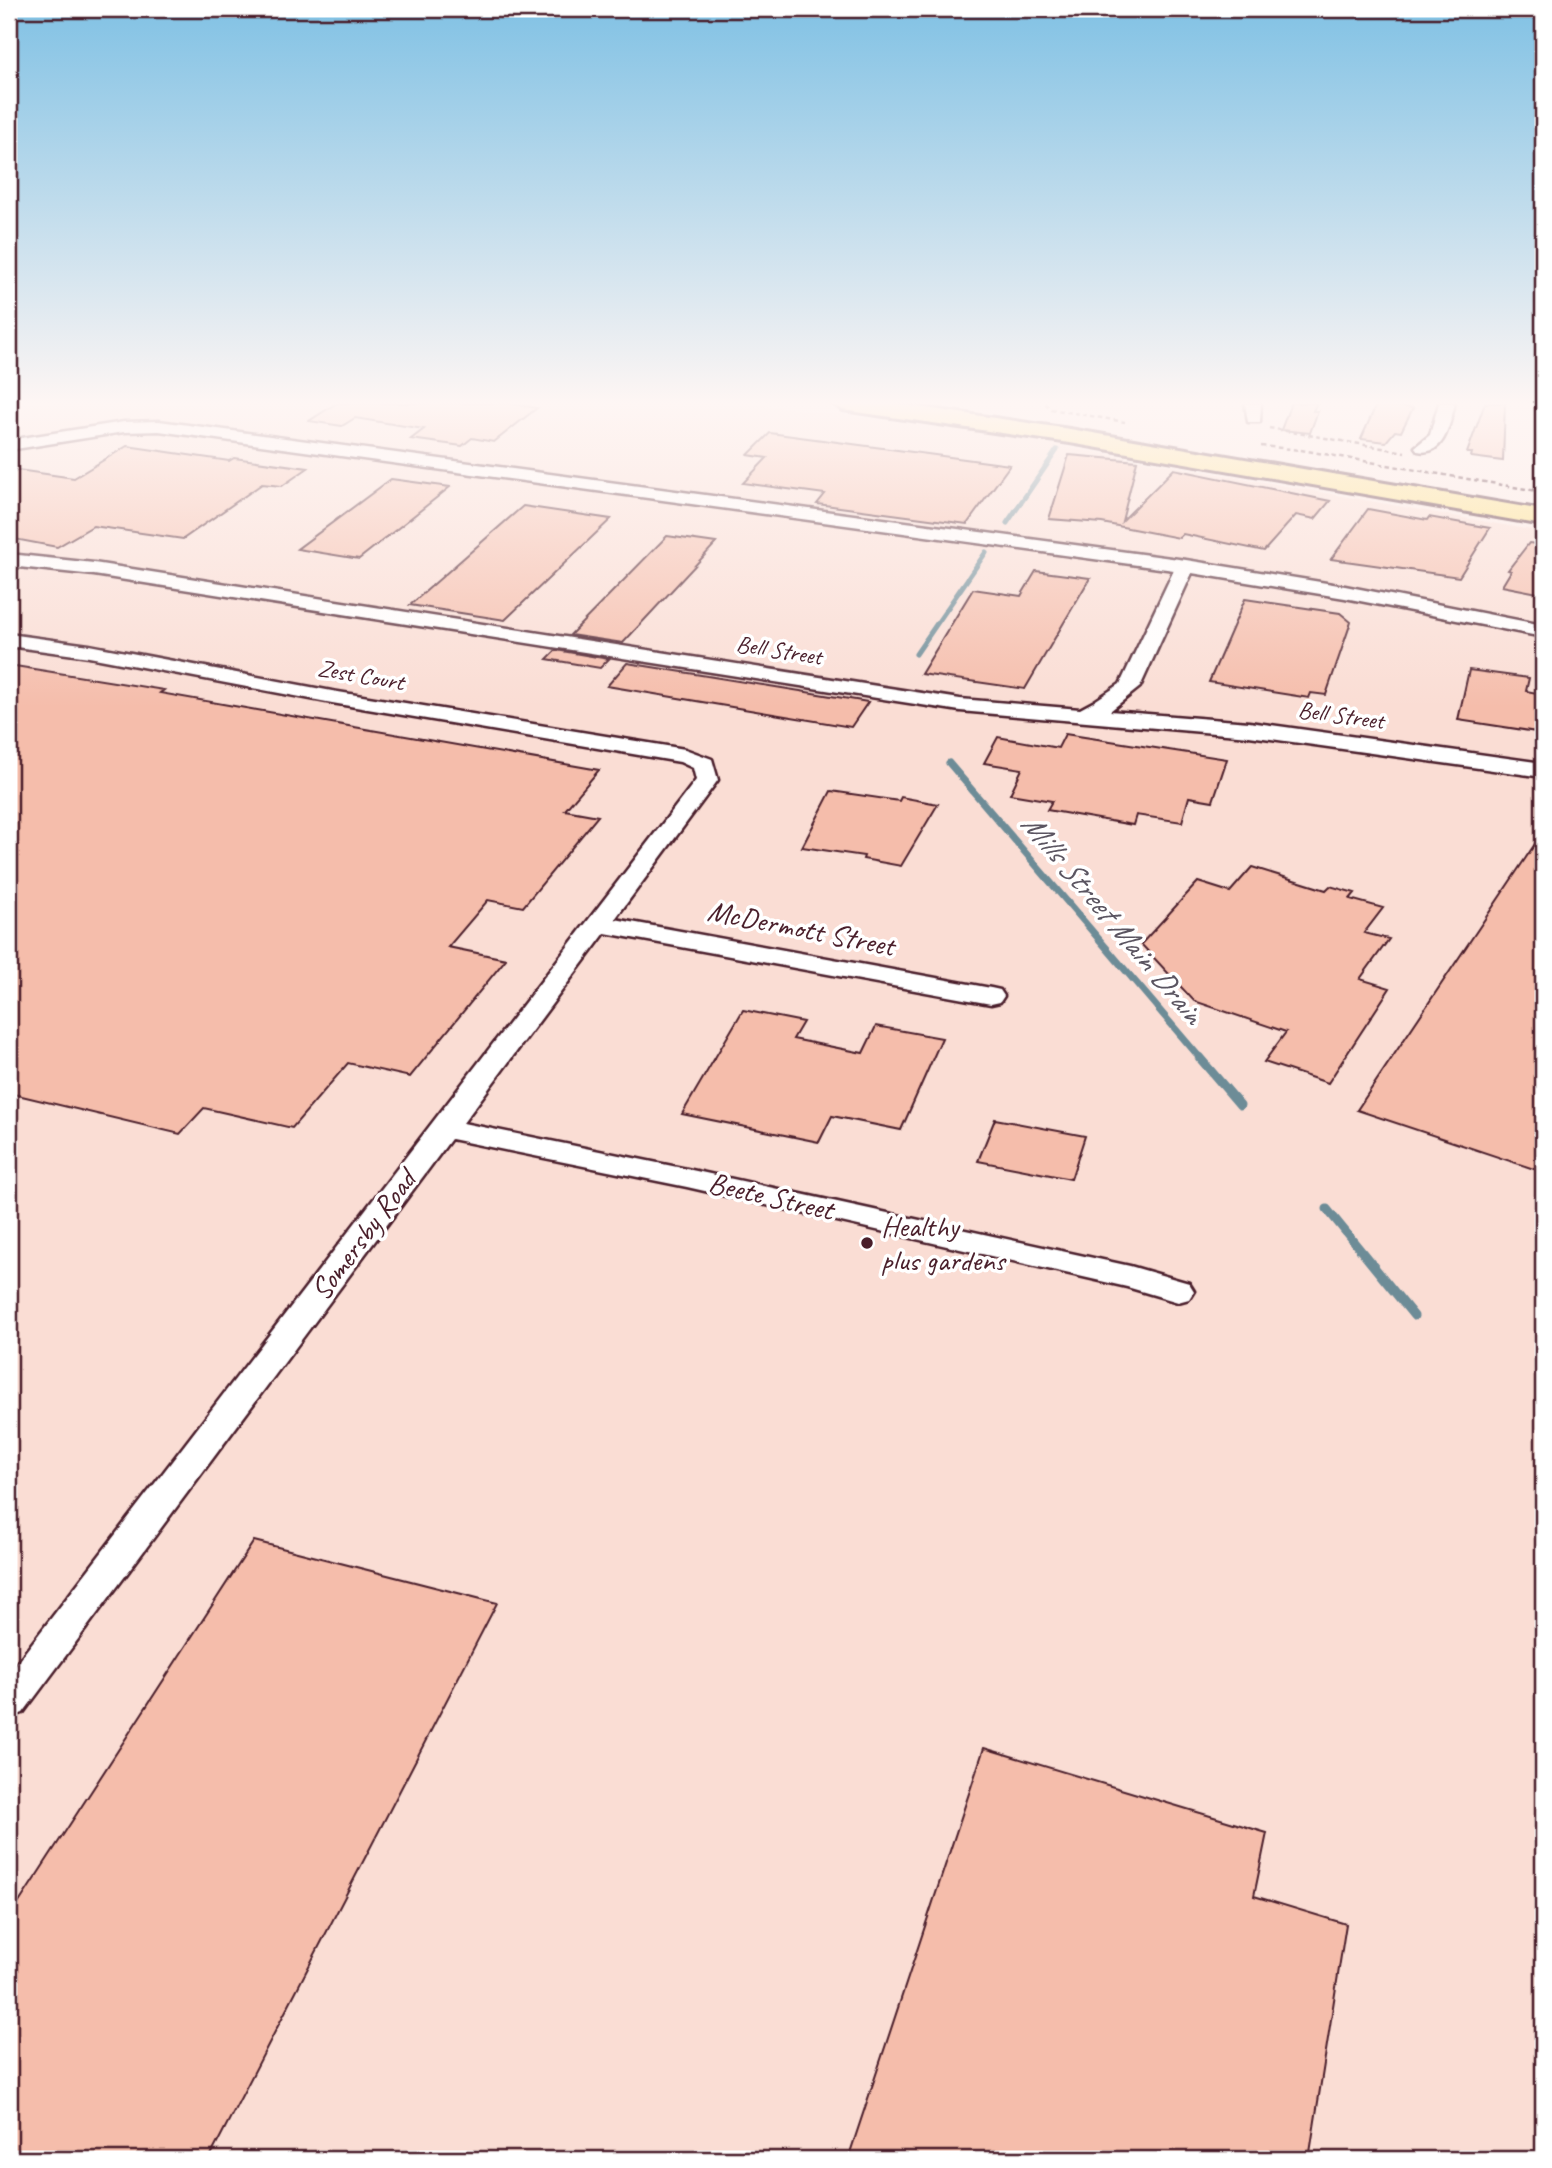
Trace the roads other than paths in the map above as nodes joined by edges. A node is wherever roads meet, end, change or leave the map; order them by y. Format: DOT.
graph roads {
  1 [pos="732,504"];
  2 [pos="1462,504"];
  3 [pos="1543,518"];
  4 [pos="9,560"];
  5 [pos="1186,566"];
  6 [pos="1543,630"];
  7 [pos="9,640"];
  8 [pos="1082,716"];
  9 [pos="704,764"];
  10 [pos="1543,770"];
  11 [pos="598,924"];
  12 [pos="991,996"];
  13 [pos="443,1128"];
  14 [pos="1178,1291"];
  15 [pos="9,1702"];
  1 -- 5 [label="street"];
  2 -- 3 [label="highway"];
  4 -- 8 [label="street, Bell Street"];
  5 -- 6 [label="street"];
  5 -- 8 [label="street"];
  7 -- 9 [label="street, Zest Court"];
  8 -- 10 [label="street, Bell Street"];
  9 -- 11 [label="street, Somersby Road"];
  11 -- 12 [label="street, McDermott Street"];
  11 -- 13 [label="street, Somersby Road"];
  13 -- 14 [label="street, Beete Street"];
  13 -- 15 [label="street, Somersby Road"];
}
